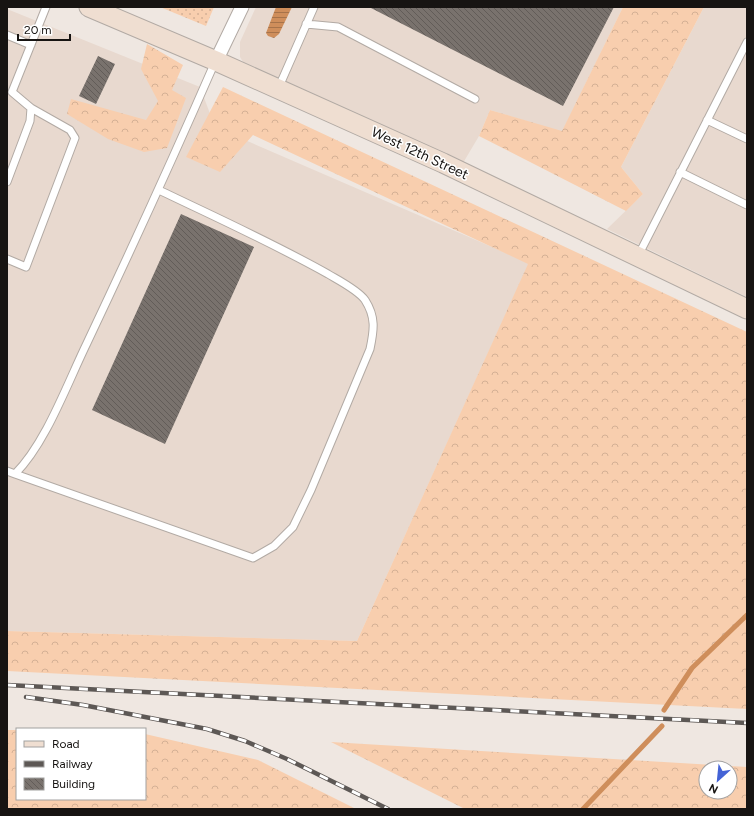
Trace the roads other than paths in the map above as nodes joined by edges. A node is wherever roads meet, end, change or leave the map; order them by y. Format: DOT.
graph roads {
  1 [pos="46,7"];
  2 [pos="89,7"];
  3 [pos="242,7"];
  4 [pos="314,7"];
  5 [pos="306,24"];
  6 [pos="7,35"];
  7 [pos="747,42"];
  8 [pos="31,45"];
  9 [pos="216,61"];
  10 [pos="278,89"];
  11 [pos="9,93"];
  12 [pos="475,99"];
  13 [pos="31,108"];
  14 [pos="707,120"];
  15 [pos="747,139"];
  16 [pos="680,172"];
  17 [pos="7,182"];
  18 [pos="159,190"];
  19 [pos="747,205"];
  20 [pos="638,256"];
  21 [pos="7,259"];
  22 [pos="747,309"];
  23 [pos="7,471"];
  24 [pos="15,474"];
  1 -- 8 [label="lane"];
  2 -- 9 [label="street, West 12th Street"];
  3 -- 9 [label="street"];
  4 -- 5 [label="lane"];
  5 -- 10 [label="lane"];
  5 -- 12 [label="lane"];
  6 -- 8 [label="lane"];
  7 -- 14 [label="lane"];
  8 -- 11 [label="lane"];
  9 -- 10 [label="street, West 12th Street"];
  9 -- 18 [label="lane"];
  10 -- 20 [label="street, West 12th Street"];
  11 -- 13 [label="lane"];
  13 -- 17 [label="lane"];
  13 -- 21 [label="lane"];
  14 -- 15 [label="lane"];
  14 -- 16 [label="lane"];
  16 -- 19 [label="lane"];
  16 -- 20 [label="lane"];
  18 -- 24 [label="lane"];
  18 -- 24 [label="lane"];
  20 -- 22 [label="street, West 12th Street"];
  23 -- 24 [label="lane"];
}
